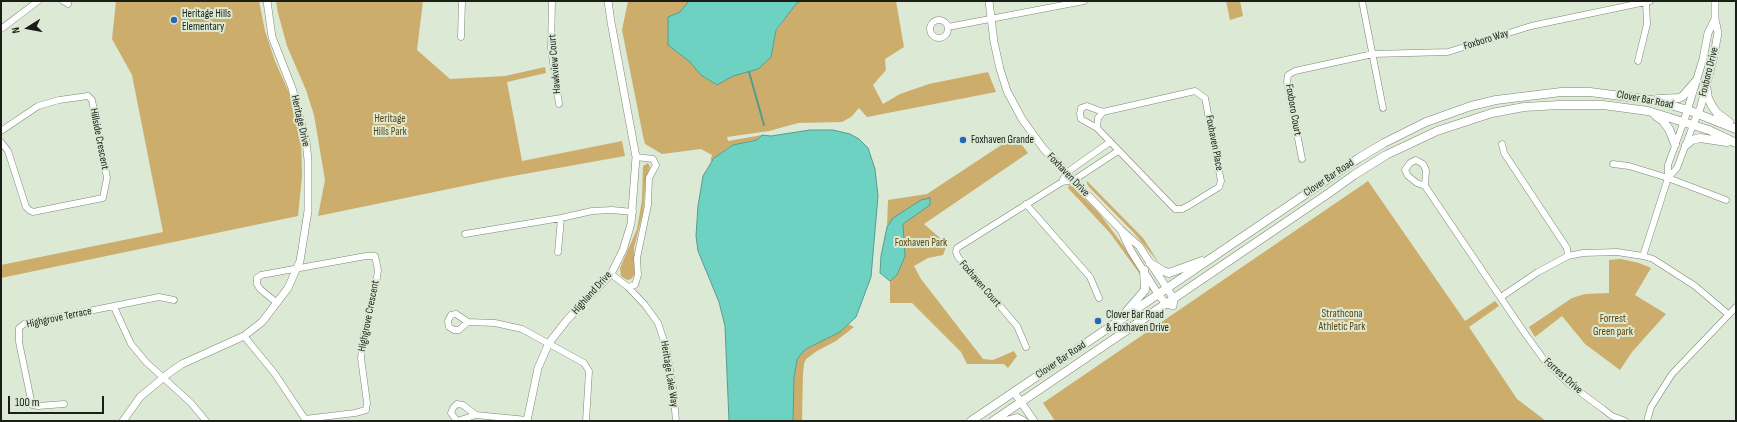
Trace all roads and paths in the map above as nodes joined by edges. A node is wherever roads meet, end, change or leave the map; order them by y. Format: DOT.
graph roads {
  1 [pos="38,1"];
  2 [pos="267,1"];
  3 [pos="462,1"];
  4 [pos="552,1"];
  5 [pos="608,1"];
  6 [pos="989,1"];
  7 [pos="1084,1"];
  8 [pos="1362,1"];
  9 [pos="1648,1"];
  10 [pos="1715,1"];
  11 [pos="990,19"];
  12 [pos="1715,19"];
  13 [pos="948,27"];
  14 [pos="1,29"];
  15 [pos="461,37"];
  16 [pos="1373,54"];
  17 [pos="1638,61"];
  18 [pos="1696,81"];
  19 [pos="1706,85"];
  20 [pos="1652,100"];
  21 [pos="558,104"];
  22 [pos="1383,108"];
  23 [pos="1688,110"];
  24 [pos="1648,111"];
  25 [pos="1103,112"];
  26 [pos="1698,113"];
  27 [pos="1684,121"];
  28 [pos="1693,125"];
  29 [pos="1097,128"];
  30 [pos="1736,128"];
  31 [pos="1,130"];
  32 [pos="1,142"];
  33 [pos="1110,142"];
  34 [pos="1736,143"];
  35 [pos="1502,144"];
  36 [pos="1676,144"];
  37 [pos="1686,145"];
  38 [pos="1118,151"];
  39 [pos="636,157"];
  40 [pos="1302,159"];
  41 [pos="1613,164"];
  42 [pos="1066,173"];
  43 [pos="1668,178"];
  44 [pos="1074,180"];
  45 [pos="1062,182"];
  46 [pos="1425,186"];
  47 [pos="1726,200"];
  48 [pos="1026,204"];
  49 [pos="633,212"];
  50 [pos="561,218"];
  51 [pos="1121,230"];
  52 [pos="465,234"];
  53 [pos="558,252"];
  54 [pos="1214,256"];
  55 [pos="1568,256"];
  56 [pos="1643,256"];
  57 [pos="1150,263"];
  58 [pos="297,269"];
  59 [pos="1144,270"];
  60 [pos="611,274"];
  61 [pos="628,287"];
  62 [pos="1167,288"];
  63 [pos="1158,294"];
  64 [pos="1501,297"];
  65 [pos="1099,298"];
  66 [pos="1174,299"];
  67 [pos="174,300"];
  68 [pos="277,303"];
  69 [pos="1166,304"];
  70 [pos="1736,307"];
  71 [pos="114,308"];
  72 [pos="1728,314"];
  73 [pos="1119,320"];
  74 [pos="468,322"];
  75 [pos="244,336"];
  76 [pos="549,343"];
  77 [pos="1026,347"];
  78 [pos="164,377"];
  79 [pos="1014,392"];
  80 [pos="1021,402"];
  81 [pos="64,404"];
  82 [pos="476,415"];
  83 [pos="527,420"];
  84 [pos="124,421"];
  85 [pos="206,421"];
  86 [pos="586,421"];
  87 [pos="676,421"];
  88 [pos="971,421"];
  89 [pos="993,421"];
  90 [pos="1006,421"];
  91 [pos="1023,421"];
  92 [pos="1034,421"];
  93 [pos="1625,421"];
  94 [pos="1648,421"];
  1 -- 14 [label="street"];
  2 -- 58 [label="street, Heritage Drive"];
  3 -- 15 [label="street"];
  4 -- 21 [label="street, Hawkview Court"];
  5 -- 39 [label="street, Highland Drive"];
  6 -- 11 [label="street, Foxhaven Drive"];
  7 -- 11 [label="street"];
  8 -- 16 [label="street"];
  9 -- 16 [label="street, Foxboro Way"];
  9 -- 17 [label="street"];
  10 -- 12 [label="street, Foxboro Drive"];
  11 -- 13 [label="street"];
  11 -- 42 [label="street, Foxhaven Drive"];
  12 -- 18 [label="street, Foxboro Drive"];
  12 -- 19 [label="street, Foxboro Drive"];
  16 -- 22 [label="street"];
  16 -- 40 [label="street, Foxboro Court"];
  18 -- 20 [label="main road"];
  18 -- 23 [label="street, Foxboro Drive"];
  19 -- 26 [label="street, Foxboro Drive"];
  19 -- 30 [label="main road"];
  20 -- 23 [label="main road, Clover Bar Road"];
  20 -- 54 [label="main road, Clover Bar Road"];
  23 -- 26 [label="main road, Clover Bar Road"];
  23 -- 27 [label="street"];
  24 -- 27 [label="main road, Clover Bar Road"];
  24 -- 36 [label="main road"];
  24 -- 66 [label="main road, Clover Bar Road"];
  25 -- 29 [label="street"];
  25 -- 29 [label="street, Foxhaven Place"];
  25 -- 38 [label="street, Foxhaven Place"];
  26 -- 28 [label="street, Foxboro Drive"];
  26 -- 30 [label="main road, Clover Bar Road"];
  27 -- 28 [label="main road, Clover Bar Road"];
  27 -- 36 [label="street"];
  28 -- 34 [label="main road, Clover Bar Road"];
  28 -- 37 [label="street"];
  29 -- 33 [label="street, Foxhaven Place"];
  31 -- 32 [label="street, Hillside Crescent"];
  33 -- 38 [label="street, Foxhaven Place"];
  33 -- 42 [label="street"];
  34 -- 37 [label="main road"];
  35 -- 55 [label="street"];
  36 -- 43 [label="street"];
  37 -- 43 [label="street"];
  38 -- 44 [label="street"];
  39 -- 49 [label="street, Highland Drive"];
  39 -- 61 [label="street, Highland Drive"];
  41 -- 43 [label="street"];
  42 -- 44 [label="street, Foxhaven Drive"];
  42 -- 45 [label="street"];
  43 -- 47 [label="street"];
  43 -- 56 [label="street"];
  44 -- 45 [label="street"];
  44 -- 51 [label="street, Foxhaven Drive"];
  45 -- 48 [label="street, Foxhaven Court"];
  46 -- 64 [label="street, Forrest Drive"];
  48 -- 65 [label="street"];
  48 -- 77 [label="street, Foxhaven Court"];
  49 -- 50 [label="street"];
  49 -- 60 [label="street, Highland Drive"];
  50 -- 52 [label="street"];
  50 -- 53 [label="street"];
  51 -- 57 [label="street, Foxhaven Drive"];
  51 -- 59 [label="street, Foxhaven Drive"];
  54 -- 57 [label="main road"];
  54 -- 62 [label="main road, Clover Bar Road"];
  55 -- 56 [label="street"];
  55 -- 64 [label="street"];
  56 -- 72 [label="street"];
  57 -- 62 [label="street, Foxhaven Drive"];
  58 -- 68 [label="street, Heritage Drive"];
  58 -- 68 [label="street"];
  58 -- 75 [label="street, Highgrove Crescent"];
  59 -- 63 [label="street, Foxhaven Drive"];
  59 -- 73 [label="main road"];
  60 -- 61 [label="street, Heritage Lake Way"];
  60 -- 76 [label="street, Highland Drive"];
  61 -- 87 [label="street, Heritage Lake Way"];
  62 -- 63 [label="main road, Clover Bar Road"];
  62 -- 66 [label="street, Foxhaven Drive"];
  63 -- 69 [label="street, Foxhaven Drive"];
  63 -- 73 [label="main road, Clover Bar Road"];
  64 -- 93 [label="street, Forrest Drive"];
  66 -- 69 [label="main road, Clover Bar Road"];
  67 -- 71 [label="street, Highgrove Terrace"];
  68 -- 75 [label="street, Heritage Drive"];
  69 -- 80 [label="main road, Clover Bar Road"];
  70 -- 72 [label="street"];
  71 -- 78 [label="street"];
  71 -- 81 [label="street, Highgrove Terrace"];
  72 -- 94 [label="street"];
  73 -- 79 [label="main road, Clover Bar Road"];
  74 -- 76 [label="street"];
  75 -- 78 [label="street, Heritage Drive"];
  76 -- 83 [label="street, Highland Drive"];
  76 -- 86 [label="street"];
  78 -- 84 [label="street, Heritage Drive"];
  78 -- 85 [label="street"];
  79 -- 80 [label="street"];
  79 -- 88 [label="main road, Clover Bar Road"];
  80 -- 89 [label="main road, Clover Bar Road"];
  80 -- 92 [label="street"];
  82 -- 83 [label="street"];
  90 -- 91 [label="main road"];
}
